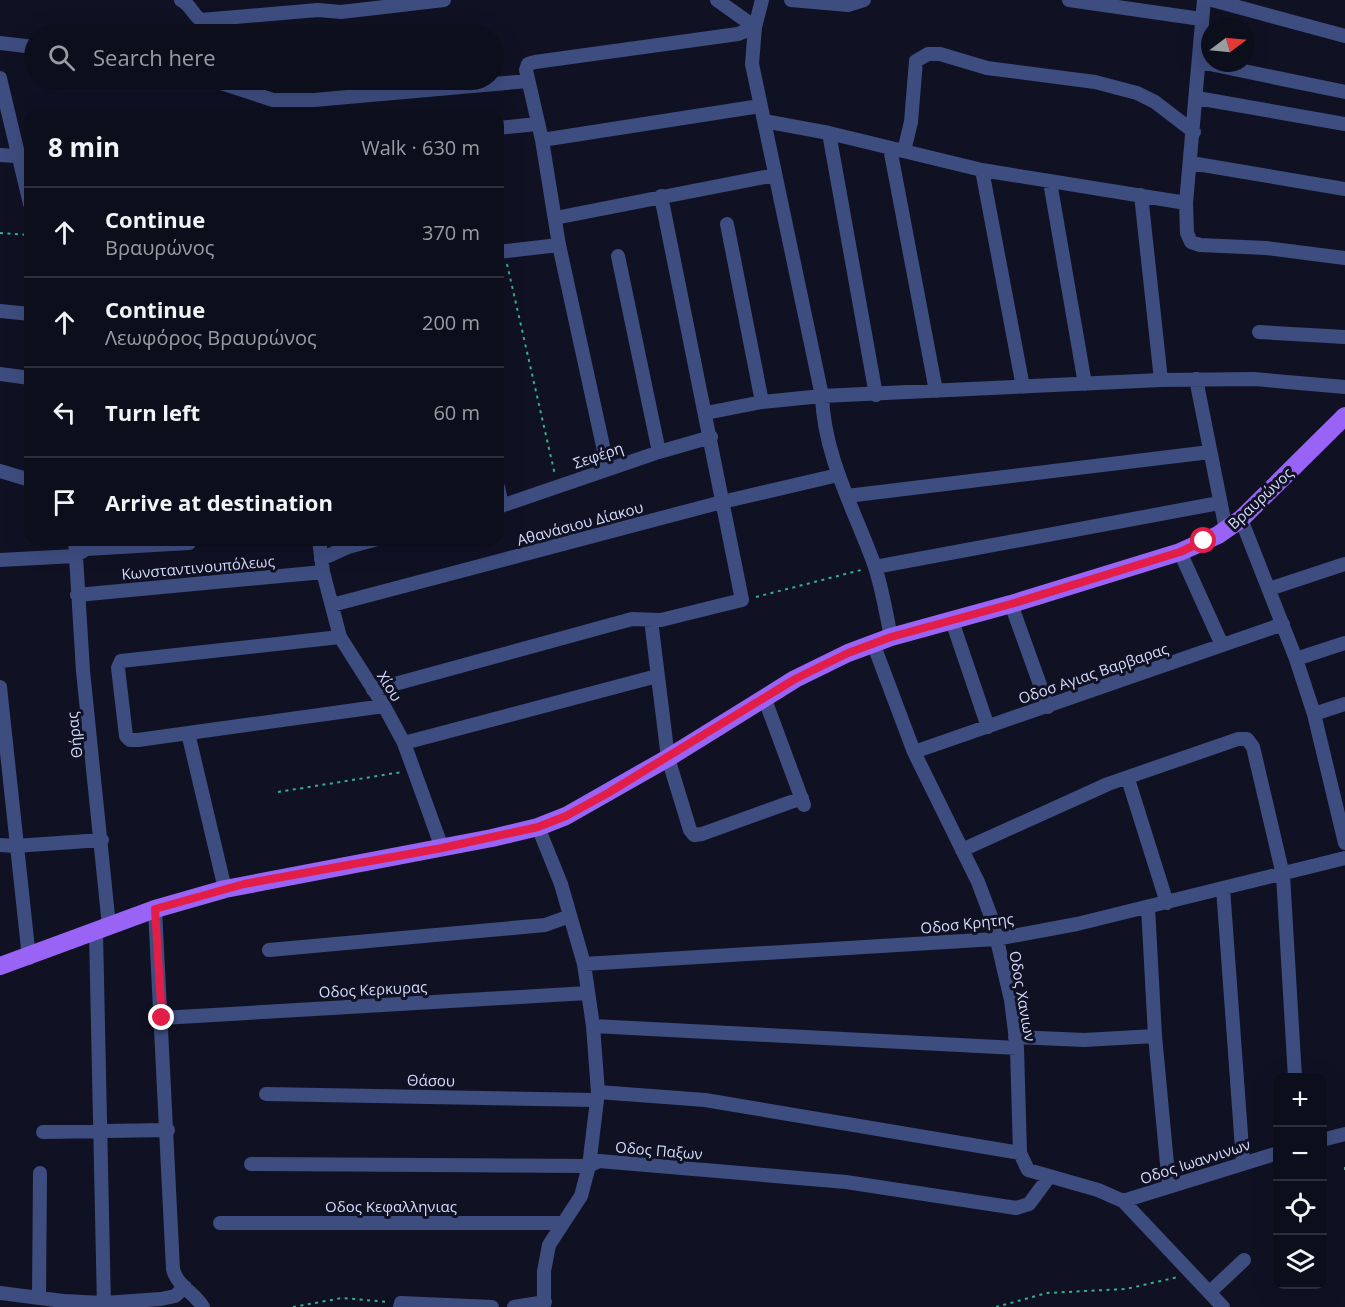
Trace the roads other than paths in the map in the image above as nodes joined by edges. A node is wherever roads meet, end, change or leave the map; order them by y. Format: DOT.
graph roads {
  1 [pos="181,0"];
  2 [pos="444,0"];
  3 [pos="717,0"];
  4 [pos="762,0"];
  5 [pos="791,0"];
  6 [pos="864,0"];
  7 [pos="1069,0"];
  8 [pos="1204,0"];
  9 [pos="1212,0"];
  10 [pos="1201,18"];
  11 [pos="1201,19"];
  12 [pos="755,27"];
  13 [pos="1345,36"];
  14 [pos="0,43"];
  15 [pos="24,46"];
  16 [pos="1200,63"];
  17 [pos="0,78"];
  18 [pos="528,81"];
  19 [pos="504,83"];
  20 [pos="242,90"];
  21 [pos="427,90"];
  22 [pos="1345,92"];
  23 [pos="1197,98"];
  24 [pos="273,100"];
  25 [pos="760,106"];
  26 [pos="271,108"];
  27 [pos="764,122"];
  28 [pos="537,124"];
  29 [pos="1345,124"];
  30 [pos="504,127"];
  31 [pos="1194,132"];
  32 [pos="829,133"];
  33 [pos="542,140"];
  34 [pos="897,150"];
  35 [pos="0,155"];
  36 [pos="23,157"];
  37 [pos="1191,163"];
  38 [pos="982,170"];
  39 [pos="776,175"];
  40 [pos="1050,182"];
  41 [pos="1345,189"];
  42 [pos="1141,195"];
  43 [pos="661,196"];
  44 [pos="1186,203"];
  45 [pos="555,218"];
  46 [pos="727,224"];
  47 [pos="559,245"];
  48 [pos="504,252"];
  49 [pos="618,256"];
  50 [pos="1345,258"];
  51 [pos="0,311"];
  52 [pos="24,313"];
  53 [pos="1259,332"];
  54 [pos="1345,337"];
  55 [pos="0,375"];
  56 [pos="24,377"];
  57 [pos="1161,380"];
  58 [pos="1196,380"];
  59 [pos="1084,384"];
  60 [pos="1023,387"];
  61 [pos="1345,387"];
  62 [pos="936,391"];
  63 [pos="876,395"];
  64 [pos="822,396"];
  65 [pos="762,402"];
  66 [pos="706,413"];
  67 [pos="1345,416"];
  68 [pos="711,438"];
  69 [pos="659,452"];
  70 [pos="1210,452"];
  71 [pos="608,469"];
  72 [pos="0,471"];
  73 [pos="838,475"];
  74 [pos="24,478"];
  75 [pos="847,496"];
  76 [pos="722,502"];
  77 [pos="1219,503"];
  78 [pos="504,505"];
  79 [pos="1241,519"];
  80 [pos="1226,530"];
  81 [pos="75,546"];
  82 [pos="138,546"];
  83 [pos="320,546"];
  84 [pos="352,546"];
  85 [pos="1180,552"];
  86 [pos="75,556"];
  87 [pos="0,560"];
  88 [pos="1345,564"];
  89 [pos="322,565"];
  90 [pos="875,567"];
  91 [pos="1269,589"];
  92 [pos="77,595"];
  93 [pos="1011,604"];
  94 [pos="332,605"];
  95 [pos="651,620"];
  96 [pos="952,621"];
  97 [pos="1283,624"];
  98 [pos="340,637"];
  99 [pos="891,637"];
  100 [pos="873,643"];
  101 [pos="1345,643"];
  102 [pos="1222,645"];
  103 [pos="1296,659"];
  104 [pos="657,676"];
  105 [pos="0,687"];
  106 [pos="373,690"];
  107 [pos="764,697"];
  108 [pos="1345,704"];
  109 [pos="384,706"];
  110 [pos="1048,707"];
  111 [pos="1314,714"];
  112 [pos="988,727"];
  113 [pos="188,733"];
  114 [pos="404,743"];
  115 [pos="914,752"];
  116 [pos="668,758"];
  117 [pos="1128,779"];
  118 [pos="538,827"];
  119 [pos="102,840"];
  120 [pos="1345,843"];
  121 [pos="0,844"];
  122 [pos="15,846"];
  123 [pos="442,848"];
  124 [pos="962,850"];
  125 [pos="1345,858"];
  126 [pos="1283,875"];
  127 [pos="1223,888"];
  128 [pos="225,889"];
  129 [pos="1167,903"];
  130 [pos="1148,907"];
  131 [pos="155,909"];
  132 [pos="570,916"];
  133 [pos="103,929"];
  134 [pos="996,939"];
  135 [pos="269,950"];
  136 [pos="29,957"];
  137 [pos="584,964"];
  138 [pos="0,966"];
  139 [pos="586,993"];
  140 [pos="162,1018"];
  141 [pos="593,1026"];
  142 [pos="1155,1036"];
  143 [pos="1016,1043"];
  144 [pos="1295,1073"];
  145 [pos="266,1094"];
  146 [pos="597,1096"];
  147 [pos="168,1130"];
  148 [pos="100,1131"];
  149 [pos="44,1132"];
  150 [pos="1345,1134"];
  151 [pos="1327,1139"];
  152 [pos="1020,1153"];
  153 [pos="1273,1154"];
  154 [pos="1243,1162"];
  155 [pos="251,1164"];
  156 [pos="589,1166"];
  157 [pos="40,1173"];
  158 [pos="1049,1177"];
  159 [pos="1169,1185"];
  160 [pos="1123,1201"];
  161 [pos="220,1223"];
  162 [pos="562,1223"];
  163 [pos="1244,1260"];
  164 [pos="185,1287"];
  165 [pos="1210,1292"];
  166 [pos="0,1293"];
  167 [pos="39,1298"];
  168 [pos="544,1304"];
  169 [pos="104,1305"];
  170 [pos="400,1305"];
  171 [pos="203,1307"];
  172 [pos="492,1307"];
  173 [pos="514,1307"];
  174 [pos="1223,1307"];
  1 -- 2 [label="street"];
  3 -- 12 [label="street"];
  4 -- 12 [label="street"];
  5 -- 6 [label="street"];
  7 -- 11 [label="street"];
  8 -- 10 [label="street"];
  9 -- 13 [label="street"];
  11 -- 16 [label="street"];
  12 -- 18 [label="street"];
  12 -- 25 [label="street"];
  14 -- 15 [label="street"];
  16 -- 22 [label="street"];
  16 -- 23 [label="street"];
  17 -- 36 [label="street"];
  18 -- 19 [label="street"];
  18 -- 28 [label="street"];
  20 -- 24 [label="street"];
  21 -- 24 [label="street"];
  23 -- 29 [label="street"];
  23 -- 31 [label="street"];
  24 -- 26 [label="street"];
  25 -- 27 [label="street"];
  25 -- 33 [label="street"];
  27 -- 32 [label="street"];
  27 -- 39 [label="street"];
  28 -- 30 [label="street"];
  28 -- 33 [label="street"];
  31 -- 34 [label="street"];
  31 -- 37 [label="street"];
  32 -- 34 [label="street"];
  32 -- 63 [label="street"];
  33 -- 45 [label="street"];
  34 -- 38 [label="street"];
  34 -- 62 [label="street"];
  35 -- 36 [label="street"];
  37 -- 41 [label="street"];
  37 -- 44 [label="street"];
  38 -- 40 [label="street"];
  38 -- 60 [label="street"];
  39 -- 43 [label="street"];
  39 -- 64 [label="street"];
  40 -- 42 [label="street"];
  40 -- 59 [label="street"];
  42 -- 44 [label="street"];
  42 -- 57 [label="street"];
  43 -- 45 [label="street"];
  43 -- 66 [label="street"];
  44 -- 50 [label="street"];
  45 -- 47 [label="street"];
  46 -- 65 [label="street"];
  47 -- 48 [label="street"];
  47 -- 71 [label="street"];
  49 -- 69 [label="street"];
  51 -- 52 [label="street"];
  53 -- 54 [label="street"];
  55 -- 56 [label="street"];
  57 -- 58 [label="street"];
  57 -- 59 [label="street"];
  58 -- 61 [label="street"];
  58 -- 70 [label="street"];
  59 -- 60 [label="street"];
  60 -- 62 [label="street"];
  62 -- 63 [label="street"];
  63 -- 64 [label="street"];
  64 -- 65 [label="street"];
  64 -- 73 [label="street"];
  65 -- 66 [label="street"];
  66 -- 68 [label="street"];
  67 -- 79 [label="main road, Βραυρώνος"];
  68 -- 69 [label="street, Σεφέρη"];
  68 -- 76 [label="street"];
  69 -- 71 [label="street, Σεφέρη"];
  70 -- 75 [label="street"];
  70 -- 77 [label="street"];
  71 -- 78 [label="street, Σεφέρη"];
  72 -- 74 [label="street"];
  73 -- 75 [label="street"];
  73 -- 76 [label="street, Αθανάσιου Δίακου"];
  75 -- 90 [label="street"];
  76 -- 94 [label="street, Αθανάσιου Δίακου"];
  76 -- 95 [label="street"];
  77 -- 80 [label="street"];
  77 -- 90 [label="street"];
  79 -- 80 [label="main road, Βραυρώνος"];
  79 -- 91 [label="street"];
  80 -- 85 [label="main road, Βραυρώνος"];
  81 -- 86 [label="street, Θήρας"];
  82 -- 86 [label="street"];
  83 -- 89 [label="street, Χίου"];
  84 -- 89 [label="street"];
  85 -- 93 [label="main road, Βραυρώνος"];
  85 -- 102 [label="street"];
  86 -- 87 [label="street"];
  86 -- 92 [label="street, Θήρας"];
  88 -- 91 [label="street"];
  89 -- 92 [label="street, Κωνσταντινουπόλεως"];
  89 -- 94 [label="street, Χίου"];
  90 -- 99 [label="street"];
  91 -- 97 [label="street"];
  92 -- 119 [label="street, Θήρας"];
  93 -- 96 [label="main road, Βραυρώνος"];
  93 -- 110 [label="street"];
  94 -- 98 [label="street, Χίου"];
  95 -- 104 [label="street"];
  95 -- 106 [label="street"];
  96 -- 99 [label="main road, Βραυρώνος"];
  96 -- 112 [label="street"];
  97 -- 102 [label="street, Οδοσ Αγιας Βαρβαρας"];
  97 -- 103 [label="street"];
  98 -- 106 [label="street, Χίου"];
  98 -- 113 [label="street"];
  99 -- 100 [label="main road, Βραυρώνος"];
  100 -- 107 [label="main road, Βραυρώνος"];
  100 -- 115 [label="street, Οδος Χανιων"];
  101 -- 103 [label="street"];
  102 -- 110 [label="street, Οδοσ Αγιας Βαρβαρας"];
  103 -- 111 [label="street"];
  104 -- 114 [label="street"];
  104 -- 116 [label="street"];
  105 -- 122 [label="street"];
  106 -- 109 [label="street, Χίου"];
  107 -- 116 [label="main road, Βραυρώνος"];
  107 -- 116 [label="street"];
  108 -- 111 [label="street"];
  109 -- 113 [label="street"];
  109 -- 114 [label="street, Χίου"];
  110 -- 112 [label="street, Οδοσ Αγιας Βαρβαρας"];
  111 -- 120 [label="street"];
  112 -- 115 [label="street, Οδοσ Αγιας Βαρβαρας"];
  113 -- 128 [label="street"];
  114 -- 123 [label="street, Χίου"];
  115 -- 124 [label="street, Οδος Χανιων"];
  116 -- 118 [label="main road, Βραυρώνος"];
  117 -- 124 [label="street"];
  117 -- 126 [label="street"];
  117 -- 129 [label="street"];
  118 -- 123 [label="main road, Βραυρώνος"];
  118 -- 132 [label="street"];
  119 -- 122 [label="street"];
  119 -- 133 [label="street, Θήρας"];
  121 -- 122 [label="street"];
  122 -- 136 [label="street"];
  123 -- 128 [label="main road, Βραυρώνος"];
  124 -- 134 [label="street, Οδος Χανιων"];
  125 -- 126 [label="street, Οδοσ Κρητης"];
  126 -- 127 [label="street, Οδοσ Κρητης"];
  126 -- 144 [label="street"];
  127 -- 129 [label="street, Οδοσ Κρητης"];
  127 -- 154 [label="street"];
  128 -- 131 [label="main road, Βραυρώνος"];
  129 -- 130 [label="street, Οδοσ Κρητης"];
  130 -- 134 [label="street, Οδοσ Κρητης"];
  130 -- 142 [label="street"];
  131 -- 133 [label="main road, Βραυρώνος"];
  131 -- 140 [label="street"];
  132 -- 135 [label="street"];
  132 -- 137 [label="street"];
  133 -- 136 [label="main road, Βραυρώνος"];
  133 -- 148 [label="street, Θήρας"];
  134 -- 137 [label="street, Οδοσ Κρητης"];
  134 -- 143 [label="street, Οδος Χανιων"];
  136 -- 138 [label="main road, Βραυρώνος"];
  137 -- 139 [label="street"];
  139 -- 140 [label="street, Οδος Κερκυρας"];
  139 -- 141 [label="street"];
  140 -- 147 [label="street"];
  141 -- 143 [label="street"];
  141 -- 146 [label="street"];
  142 -- 143 [label="street"];
  142 -- 159 [label="street"];
  143 -- 152 [label="street, Οδος Χανιων"];
  145 -- 146 [label="street, Θάσου"];
  146 -- 152 [label="street, Θάσου"];
  146 -- 156 [label="street"];
  147 -- 148 [label="street"];
  147 -- 164 [label="street"];
  148 -- 149 [label="street"];
  148 -- 169 [label="street, Θήρας"];
  150 -- 151 [label="street"];
  152 -- 158 [label="street"];
  153 -- 154 [label="street, Οδος Ιωαννινων"];
  154 -- 159 [label="street, Οδος Ιωαννινων"];
  155 -- 156 [label="street, Οδος Παξων"];
  156 -- 158 [label="street, Οδος Παξων"];
  156 -- 162 [label="street"];
  157 -- 167 [label="street"];
  158 -- 160 [label="street"];
  159 -- 160 [label="street, Οδος Ιωαννινων"];
  160 -- 165 [label="street"];
  161 -- 162 [label="street, Οδος Κεφαλληνιας"];
  162 -- 168 [label="street"];
  163 -- 165 [label="street"];
  164 -- 169 [label="street"];
  164 -- 171 [label="street"];
  165 -- 174 [label="street"];
  166 -- 167 [label="street"];
  167 -- 169 [label="street"];
  168 -- 173 [label="street"];
  170 -- 172 [label="street"];
}
